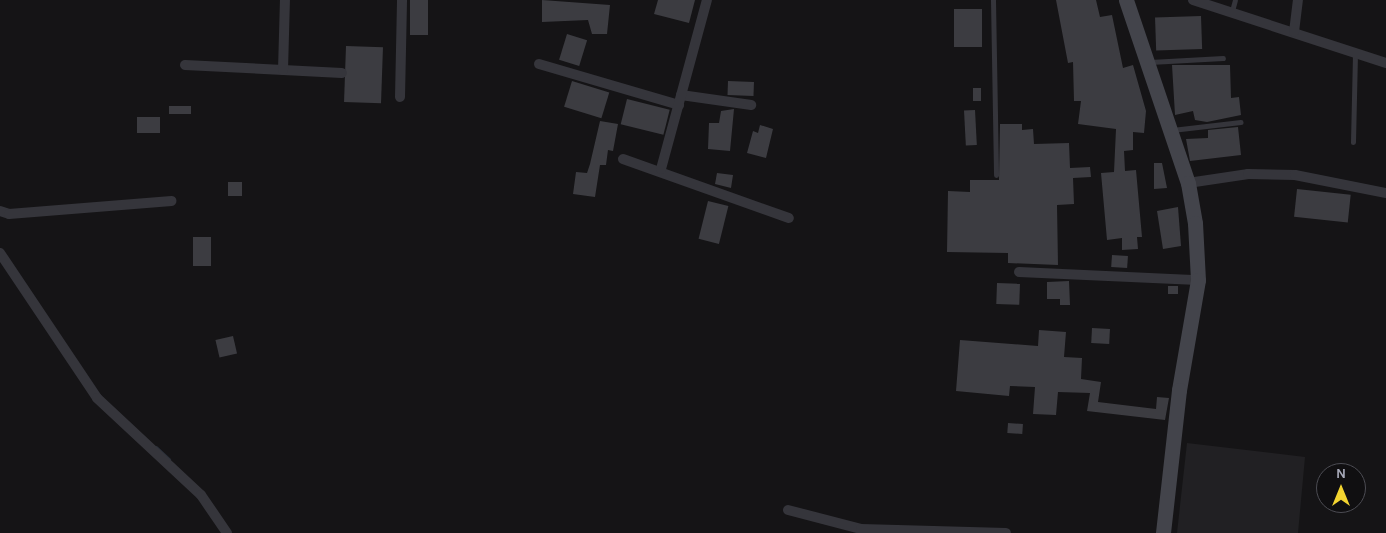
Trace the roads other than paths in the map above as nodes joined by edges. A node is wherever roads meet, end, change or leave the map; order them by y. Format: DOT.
graph roads {
  1 [pos="284,0"];
  2 [pos="402,0"];
  3 [pos="707,0"];
  4 [pos="992,0"];
  5 [pos="1126,0"];
  6 [pos="1193,0"];
  7 [pos="1235,0"];
  8 [pos="1298,0"];
  9 [pos="1232,11"];
  10 [pos="1294,32"];
  11 [pos="1356,53"];
  12 [pos="1223,58"];
  13 [pos="1145,63"];
  14 [pos="1386,63"];
  15 [pos="539,64"];
  16 [pos="185,65"];
  17 [pos="282,70"];
  18 [pos="342,72"];
  19 [pos="400,97"];
  20 [pos="680,99"];
  21 [pos="751,105"];
  22 [pos="1241,122"];
  23 [pos="1167,131"];
  24 [pos="1353,142"];
  25 [pos="623,158"];
  26 [pos="661,169"];
  27 [pos="996,175"];
  28 [pos="1188,183"];
  29 [pos="1386,193"];
  30 [pos="171,201"];
  31 [pos="0,211"];
  32 [pos="789,218"];
  33 [pos="0,254"];
  34 [pos="1019,272"];
  35 [pos="1198,280"];
  36 [pos="788,510"];
  37 [pos="227,533"];
  38 [pos="1006,533"];
  39 [pos="1163,533"];
  1 -- 17 [label="street"];
  2 -- 19 [label="street"];
  3 -- 20 [label="street"];
  4 -- 27 [label="lane"];
  5 -- 13 [label="street"];
  6 -- 9 [label="street"];
  7 -- 9 [label="lane"];
  8 -- 10 [label="street"];
  9 -- 10 [label="street"];
  10 -- 11 [label="street"];
  11 -- 14 [label="street"];
  11 -- 24 [label="lane"];
  12 -- 13 [label="lane"];
  13 -- 23 [label="street"];
  15 -- 20 [label="street"];
  16 -- 17 [label="street"];
  17 -- 18 [label="street"];
  20 -- 21 [label="street"];
  20 -- 26 [label="street"];
  22 -- 23 [label="lane"];
  23 -- 28 [label="street"];
  25 -- 26 [label="street"];
  26 -- 32 [label="street"];
  28 -- 29 [label="street"];
  28 -- 35 [label="street"];
  30 -- 31 [label="street"];
  33 -- 37 [label="street"];
  34 -- 35 [label="street"];
  35 -- 39 [label="street"];
  36 -- 38 [label="street"];
}
